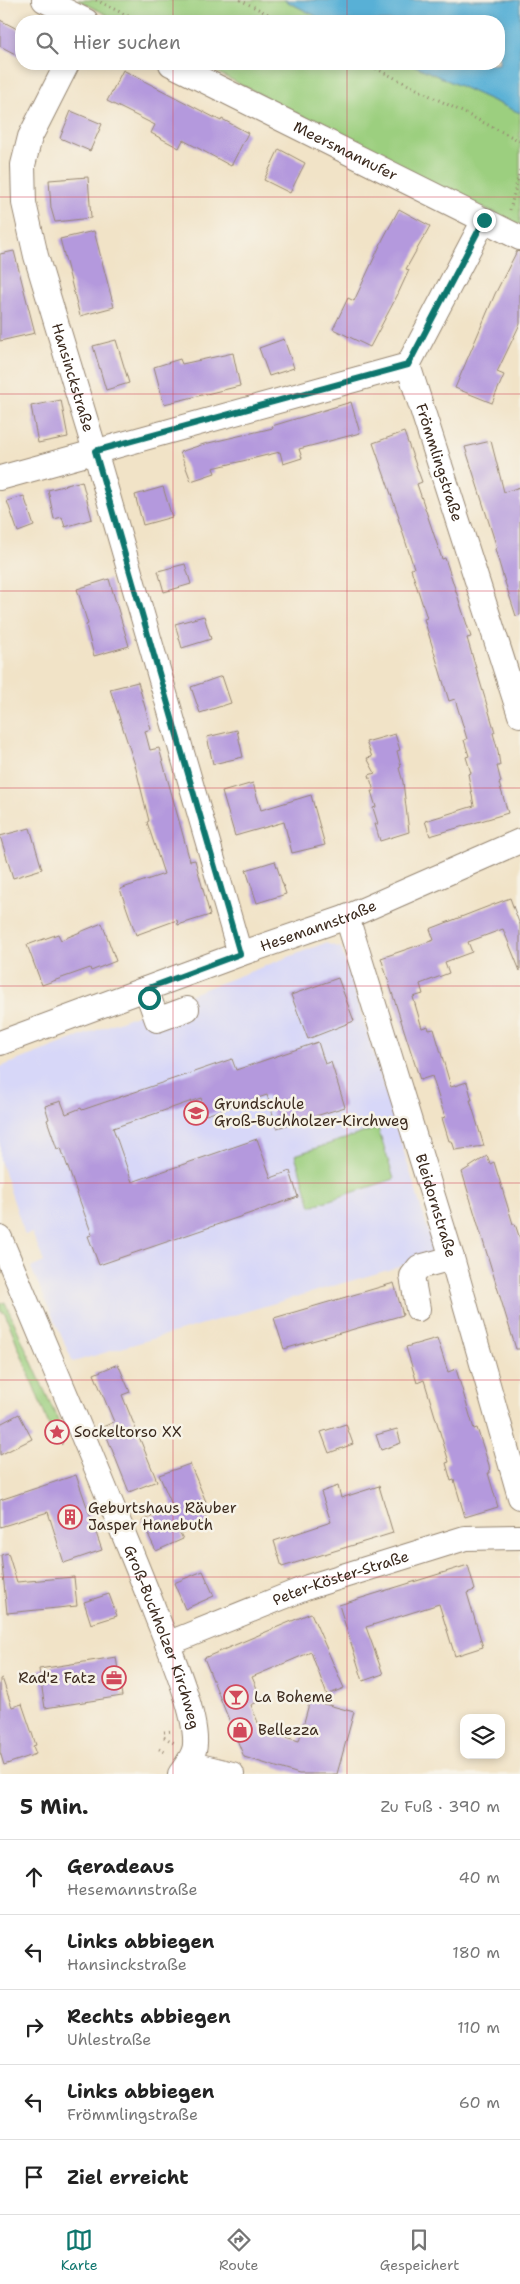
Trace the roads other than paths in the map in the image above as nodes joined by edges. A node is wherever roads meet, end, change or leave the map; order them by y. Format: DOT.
graph roads {
  1 [pos="44,0"];
  2 [pos="74,15"];
  3 [pos="64,70"];
  4 [pos="183,70"];
  5 [pos="484,220"];
  6 [pos="520,238"];
  7 [pos="408,365"];
  8 [pos="95,451"];
  9 [pos="0,478"];
  10 [pos="520,715"];
  11 [pos="520,841"];
  12 [pos="347,917"];
  13 [pos="240,954"];
  14 [pos="146,989"];
  15 [pos="187,1009"];
  16 [pos="0,1043"];
  17 [pos="0,1238"];
  18 [pos="452,1258"];
  19 [pos="418,1308"];
  20 [pos="520,1497"];
  21 [pos="520,1537"];
  22 [pos="167,1644"];
  23 [pos="178,1763"];
  24 [pos="232,1774"];
  1 -- 2 [label="street"];
  3 -- 8 [label="street, Hansinckstraße"];
  4 -- 5 [label="street, Meersmannufer"];
  5 -- 6 [label="street, Meersmannufer"];
  5 -- 7 [label="street"];
  7 -- 8 [label="street"];
  7 -- 10 [label="street, Frömmlingstraße"];
  8 -- 9 [label="street"];
  8 -- 13 [label="street, Hansinckstraße"];
  11 -- 12 [label="street, Hesemannstraße"];
  12 -- 13 [label="street, Hesemannstraße"];
  12 -- 18 [label="street, Bleidornstraße"];
  13 -- 14 [label="street, Hesemannstraße"];
  14 -- 15 [label="street"];
  14 -- 16 [label="street, Hesemannstraße"];
  17 -- 22 [label="street, Groß-Buchholzer Kirchweg"];
  18 -- 19 [label="street"];
  18 -- 20 [label="street, Bleidornstraße"];
  21 -- 22 [label="street, Peter-Köster-Straße"];
  22 -- 23 [label="street, Groß-Buchholzer Kirchweg"];
  23 -- 24 [label="street"];
}
